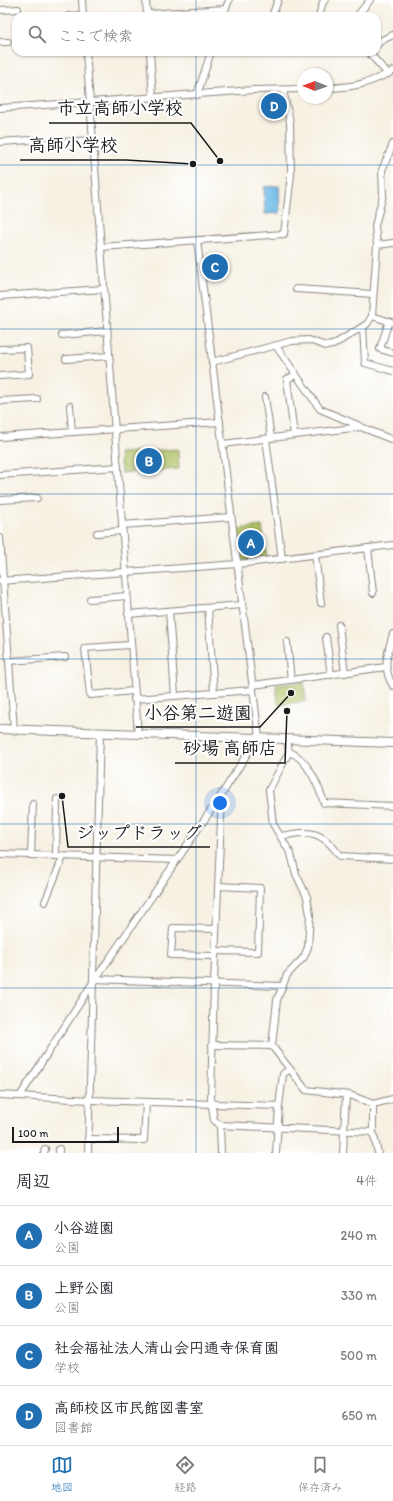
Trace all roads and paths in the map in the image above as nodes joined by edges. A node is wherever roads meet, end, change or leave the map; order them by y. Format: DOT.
graph roads {
  1 [pos="82,0"];
  2 [pos="146,0"];
  3 [pos="229,0"];
  4 [pos="278,0"];
  5 [pos="370,0"];
  6 [pos="321,1"];
  7 [pos="18,9"];
  8 [pos="226,9"];
  9 [pos="0,10"];
  10 [pos="83,12"];
  11 [pos="147,12"];
  12 [pos="186,12"];
  13 [pos="225,12"];
  14 [pos="274,12"];
  15 [pos="320,12"];
  16 [pos="360,12"];
  17 [pos="393,35"];
  18 [pos="381,41"];
  19 [pos="0,42"];
  20 [pos="8,42"];
  21 [pos="86,56"];
  22 [pos="150,56"];
  23 [pos="210,56"];
  24 [pos="372,56"];
  25 [pos="390,73"];
  26 [pos="333,88"];
  27 [pos="297,89"];
  28 [pos="283,90"];
  29 [pos="197,95"];
  30 [pos="153,98"];
  31 [pos="90,102"];
  32 [pos="0,108"];
  33 [pos="93,140"];
  34 [pos="0,142"];
  35 [pos="393,144"];
  36 [pos="197,240"];
  37 [pos="393,243"];
  38 [pos="377,244"];
  39 [pos="101,247"];
  40 [pos="296,288"];
  41 [pos="104,289"];
  42 [pos="373,294"];
  43 [pos="0,296"];
  44 [pos="372,316"];
  45 [pos="391,322"];
  46 [pos="363,327"];
  47 [pos="107,331"];
  48 [pos="62,335"];
  49 [pos="276,346"];
  50 [pos="0,349"];
  51 [pos="393,353"];
  52 [pos="109,356"];
  53 [pos="66,359"];
  54 [pos="212,362"];
  55 [pos="393,371"];
  56 [pos="296,375"];
  57 [pos="0,376"];
  58 [pos="266,397"];
  59 [pos="37,399"];
  60 [pos="0,401"];
  61 [pos="70,406"];
  62 [pos="220,422"];
  63 [pos="361,427"];
  64 [pos="114,429"];
  65 [pos="72,432"];
  66 [pos="294,435"];
  67 [pos="0,437"];
  68 [pos="268,438"];
  69 [pos="393,440"];
  70 [pos="222,444"];
  71 [pos="118,467"];
  72 [pos="0,475"];
  73 [pos="38,498"];
  74 [pos="0,500"];
  75 [pos="231,517"];
  76 [pos="122,528"];
  77 [pos="97,533"];
  78 [pos="0,538"];
  79 [pos="393,545"];
  80 [pos="368,548"];
  81 [pos="315,555"];
  82 [pos="282,559"];
  83 [pos="238,564"];
  84 [pos="125,572"];
  85 [pos="1,581"];
  86 [pos="373,593"];
  87 [pos="127,596"];
  88 [pos="90,599"];
  89 [pos="321,603"];
  90 [pos="242,605"];
  91 [pos="208,608"];
  92 [pos="169,611"];
  93 [pos="128,614"];
  94 [pos="339,625"];
  95 [pos="393,634"];
  96 [pos="326,637"];
  97 [pos="287,642"];
  98 [pos="130,645"];
  99 [pos="65,657"];
  100 [pos="9,661"];
  101 [pos="386,668"];
  102 [pos="345,673"];
  103 [pos="331,675"];
  104 [pos="291,680"];
  105 [pos="393,686"];
  106 [pos="253,687"];
  107 [pos="133,691"];
  108 [pos="214,693"];
  109 [pos="175,696"];
  110 [pos="134,699"];
  111 [pos="0,729"];
  112 [pos="14,730"];
  113 [pos="100,732"];
  114 [pos="138,734"];
  115 [pos="258,738"];
  116 [pos="288,740"];
  117 [pos="393,744"];
  118 [pos="289,752"];
  119 [pos="222,794"];
  120 [pos="57,799"];
  121 [pos="33,804"];
  122 [pos="393,806"];
  123 [pos="280,836"];
  124 [pos="0,854"];
  125 [pos="31,856"];
  126 [pos="56,856"];
  127 [pos="63,857"];
  128 [pos="97,858"];
  129 [pos="393,859"];
  130 [pos="176,860"];
  131 [pos="218,886"];
  132 [pos="45,902"];
  133 [pos="216,929"];
  134 [pos="215,954"];
  135 [pos="93,982"];
  136 [pos="214,983"];
  137 [pos="282,986"];
  138 [pos="212,1045"];
  139 [pos="272,1046"];
  140 [pos="290,1069"];
  141 [pos="0,1095"];
  142 [pos="346,1095"];
  143 [pos="20,1096"];
  144 [pos="393,1099"];
  145 [pos="90,1100"];
  146 [pos="146,1102"];
  147 [pos="212,1104"];
  148 [pos="373,1104"];
  149 [pos="279,1106"];
  150 [pos="220,1126"];
  151 [pos="278,1128"];
  152 [pos="344,1131"];
  153 [pos="373,1132"];
  154 [pos="88,1138"];
  155 [pos="88,1153"];
  156 [pos="221,1153"];
  157 [pos="276,1153"];
  158 [pos="342,1153"];
  159 [pos="378,1153"];
  1 -- 10 [label="street"];
  2 -- 11 [label="street"];
  3 -- 8 [label="street"];
  4 -- 14 [label="street"];
  5 -- 16 [label="street"];
  6 -- 15 [label="street"];
  7 -- 9 [label="street"];
  8 -- 12 [label="street"];
  8 -- 13 [label="street"];
  17 -- 18 [label="street"];
  19 -- 20 [label="street"];
  21 -- 31 [label="street"];
  22 -- 30 [label="street"];
  23 -- 29 [label="street"];
  24 -- 25 [label="street"];
  25 -- 26 [label="street"];
  27 -- 28 [label="street"];
  28 -- 29 [label="street"];
  28 -- 36 [label="street"];
  29 -- 30 [label="street"];
  30 -- 31 [label="street"];
  31 -- 32 [label="street"];
  31 -- 33 [label="street"];
  33 -- 34 [label="street"];
  33 -- 39 [label="street"];
  35 -- 38 [label="street"];
  36 -- 39 [label="street"];
  36 -- 54 [label="street"];
  37 -- 38 [label="street"];
  38 -- 42 [label="street"];
  39 -- 41 [label="street"];
  40 -- 42 [label="street"];
  41 -- 43 [label="street"];
  41 -- 47 [label="street"];
  42 -- 44 [label="street"];
  44 -- 45 [label="street"];
  44 -- 46 [label="street"];
  45 -- 51 [label="street"];
  46 -- 49 [label="street"];
  46 -- 55 [label="street"];
  47 -- 48 [label="street"];
  47 -- 52 [label="street"];
  49 -- 54 [label="street"];
  49 -- 56 [label="street"];
  50 -- 57 [label="street"];
  52 -- 53 [label="street"];
  52 -- 64 [label="street"];
  54 -- 62 [label="street"];
  56 -- 63 [label="street"];
  56 -- 66 [label="street"];
  58 -- 68 [label="street"];
  59 -- 60 [label="street"];
  61 -- 65 [label="street"];
  62 -- 64 [label="street"];
  62 -- 70 [label="street"];
  63 -- 66 [label="street"];
  63 -- 69 [label="street"];
  64 -- 65 [label="street"];
  64 -- 71 [label="street"];
  65 -- 67 [label="street"];
  66 -- 68 [label="street"];
  68 -- 70 [label="street"];
  68 -- 82 [label="street"];
  70 -- 75 [label="street"];
  71 -- 72 [label="street"];
  71 -- 76 [label="street"];
  73 -- 74 [label="street"];
  75 -- 76 [label="street"];
  75 -- 83 [label="street"];
  76 -- 77 [label="street"];
  76 -- 84 [label="street"];
  78 -- 85 [label="street"];
  79 -- 80 [label="street"];
  80 -- 81 [label="street"];
  80 -- 86 [label="street"];
  81 -- 82 [label="street"];
  81 -- 89 [label="street"];
  82 -- 83 [label="street"];
  83 -- 84 [label="street"];
  83 -- 90 [label="street"];
  84 -- 85 [label="street"];
  84 -- 87 [label="street"];
  85 -- 100 [label="street"];
  87 -- 88 [label="street"];
  87 -- 93 [label="street"];
  90 -- 91 [label="street"];
  90 -- 106 [label="street"];
  91 -- 92 [label="street"];
  91 -- 108 [label="street"];
  92 -- 93 [label="street"];
  92 -- 109 [label="street"];
  93 -- 98 [label="street"];
  94 -- 102 [label="street"];
  95 -- 101 [label="street"];
  96 -- 103 [label="street"];
  97 -- 104 [label="street"];
  98 -- 107 [label="street"];
  98 -- 107 [label="street"];
  99 -- 100 [label="street"];
  100 -- 112 [label="street"];
  101 -- 102 [label="street"];
  101 -- 105 [label="street"];
  102 -- 103 [label="street"];
  103 -- 104 [label="street"];
  104 -- 106 [label="street"];
  106 -- 108 [label="street"];
  106 -- 115 [label="street"];
  107 -- 110 [label="street"];
  108 -- 109 [label="street"];
  109 -- 110 [label="street"];
  110 -- 114 [label="street"];
  111 -- 112 [label="main road"];
  112 -- 113 [label="main road"];
  113 -- 114 [label="main road"];
  113 -- 128 [label="street"];
  114 -- 115 [label="main road"];
  115 -- 116 [label="main road"];
  115 -- 119 [label="street"];
  116 -- 117 [label="main road"];
  116 -- 118 [label="street"];
  118 -- 122 [label="street"];
  118 -- 123 [label="street"];
  119 -- 130 [label="street"];
  119 -- 131 [label="street"];
  120 -- 126 [label="street"];
  121 -- 125 [label="street"];
  123 -- 129 [label="street"];
  123 -- 137 [label="street"];
  124 -- 125 [label="street"];
  125 -- 126 [label="street"];
  126 -- 127 [label="street"];
  127 -- 128 [label="street"];
  127 -- 132 [label="street"];
  128 -- 130 [label="street"];
  128 -- 135 [label="street"];
  130 -- 135 [label="street"];
  131 -- 133 [label="street"];
  131 -- 134 [label="street"];
  133 -- 134 [label="street"];
  133 -- 134 [label="street"];
  134 -- 136 [label="street"];
  135 -- 136 [label="street"];
  135 -- 143 [label="street"];
  135 -- 145 [label="street"];
  136 -- 137 [label="street"];
  136 -- 138 [label="street"];
  137 -- 139 [label="street"];
  138 -- 139 [label="street"];
  138 -- 147 [label="street"];
  139 -- 140 [label="street"];
  140 -- 142 [label="street"];
  140 -- 149 [label="street"];
  141 -- 143 [label="street"];
  142 -- 148 [label="street"];
  142 -- 152 [label="street"];
  143 -- 145 [label="street"];
  144 -- 148 [label="street"];
  145 -- 146 [label="street"];
  145 -- 154 [label="street"];
  146 -- 147 [label="street"];
  146 -- 154 [label="street"];
  147 -- 149 [label="street"];
  147 -- 150 [label="street"];
  148 -- 153 [label="street"];
  149 -- 151 [label="street"];
  150 -- 151 [label="street"];
  150 -- 156 [label="street"];
  151 -- 152 [label="street"];
  151 -- 157 [label="street"];
  152 -- 153 [label="street"];
  152 -- 158 [label="street"];
  153 -- 159 [label="street"];
  154 -- 155 [label="street"];
}
